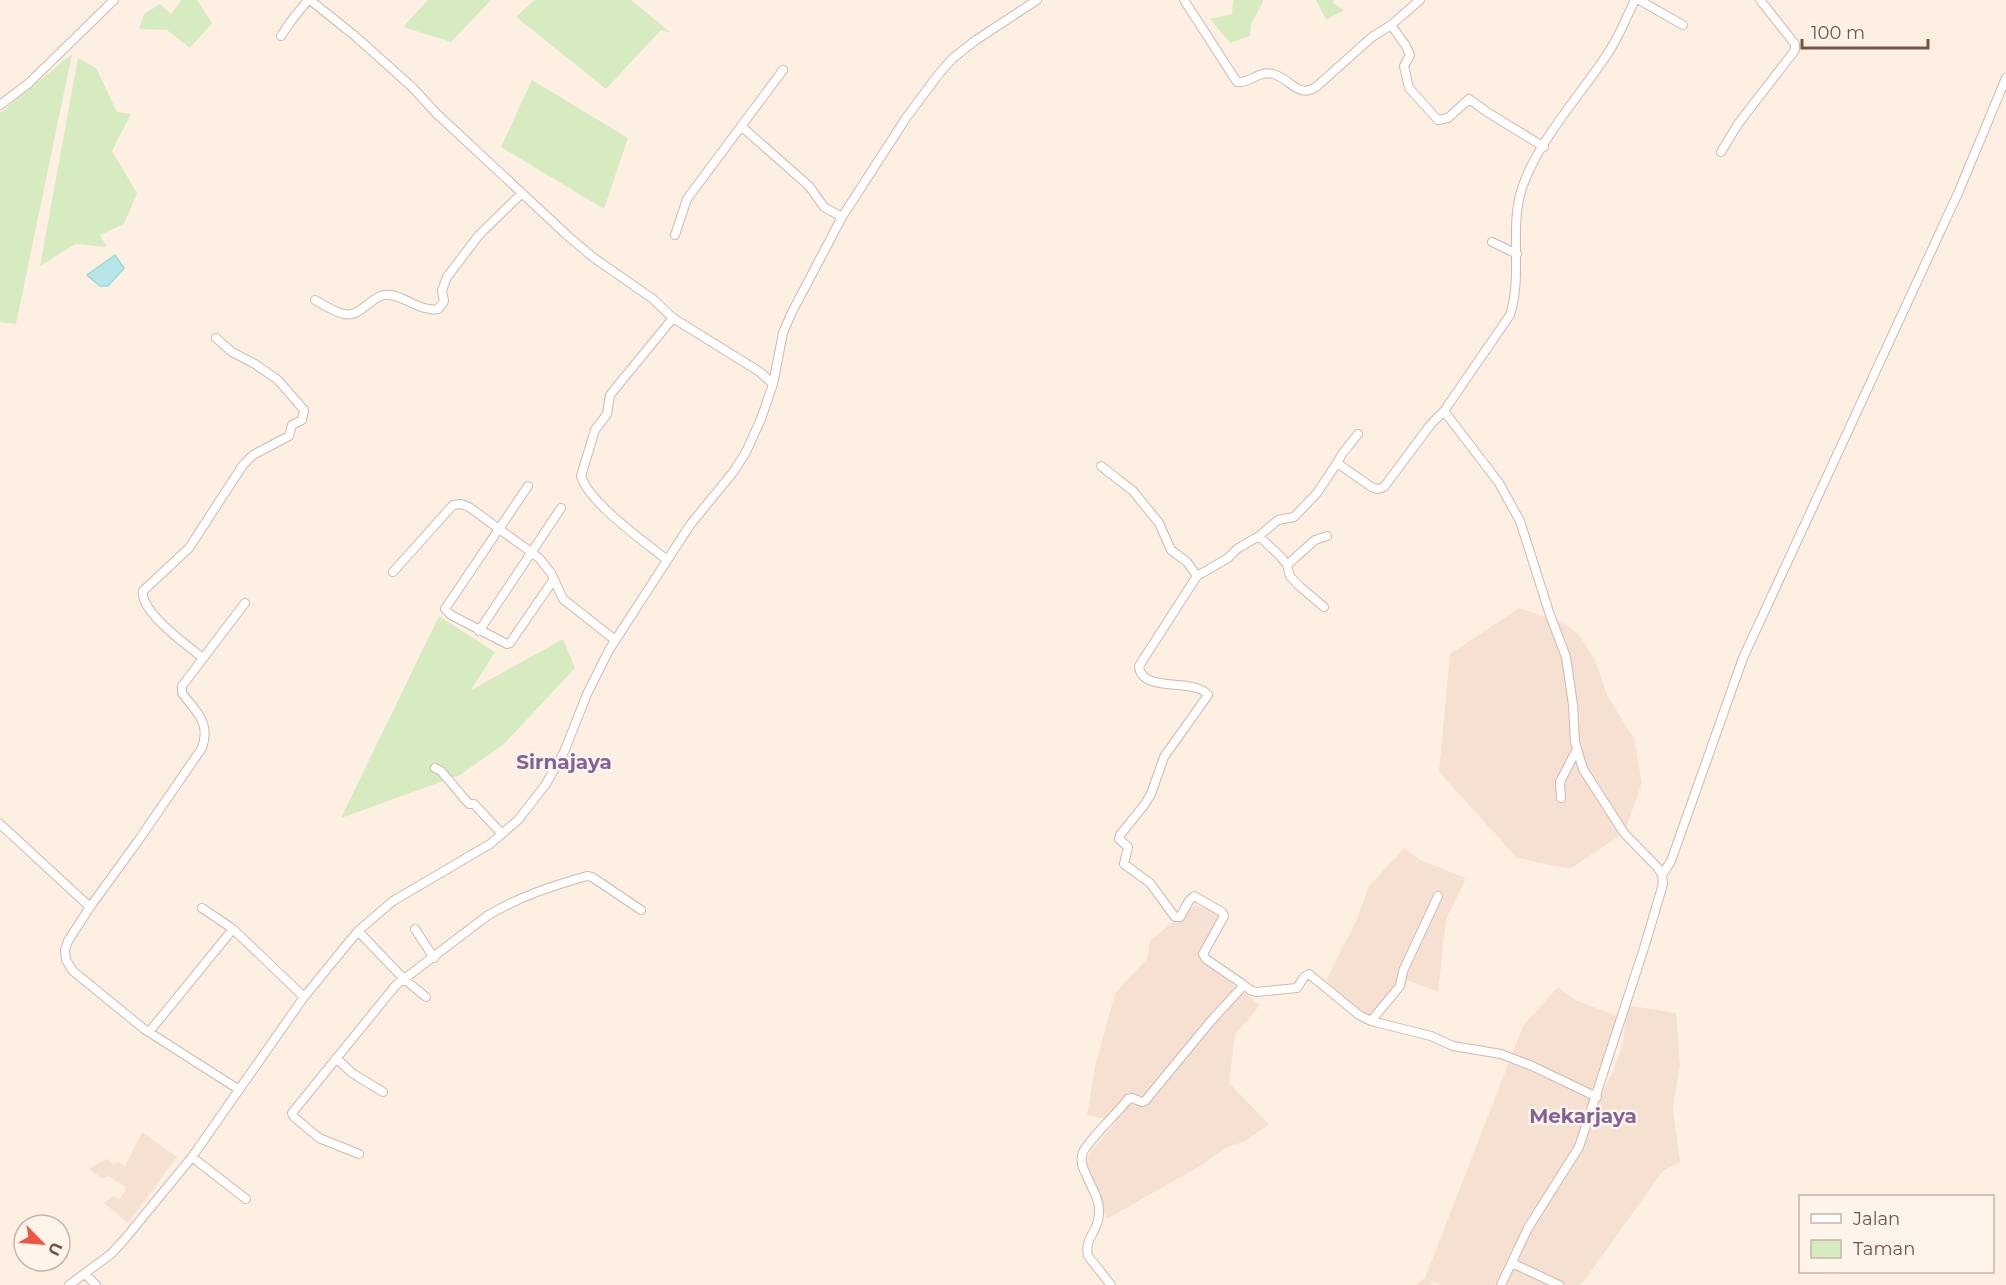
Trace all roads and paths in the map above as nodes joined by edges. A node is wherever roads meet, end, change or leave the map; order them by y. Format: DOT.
graph roads {
  1 [pos="114,0"];
  2 [pos="309,0"];
  3 [pos="1037,0"];
  4 [pos="1184,0"];
  5 [pos="1420,0"];
  6 [pos="1637,0"];
  7 [pos="1761,0"];
  8 [pos="1683,25"];
  9 [pos="1391,26"];
  10 [pos="281,36"];
  11 [pos="783,70"];
  12 [pos="2006,78"];
  13 [pos="0,105"];
  14 [pos="741,126"];
  15 [pos="1544,147"];
  16 [pos="1721,152"];
  17 [pos="521,194"];
  18 [pos="842,217"];
  19 [pos="675,235"];
  20 [pos="1492,243"];
  21 [pos="1517,254"];
  22 [pos="315,300"];
  23 [pos="673,318"];
  24 [pos="216,338"];
  25 [pos="773,384"];
  26 [pos="1444,411"];
  27 [pos="1358,434"];
  28 [pos="1337,463"];
  29 [pos="1101,466"];
  30 [pos="528,486"];
  31 [pos="561,508"];
  32 [pos="499,530"];
  33 [pos="1259,536"];
  34 [pos="1327,536"];
  35 [pos="532,553"];
  36 [pos="667,560"];
  37 [pos="1287,565"];
  38 [pos="393,572"];
  39 [pos="1197,576"];
  40 [pos="554,579"];
  41 [pos="245,603"];
  42 [pos="1324,607"];
  43 [pos="479,631"];
  44 [pos="615,640"];
  45 [pos="202,658"];
  46 [pos="1577,751"];
  47 [pos="435,768"];
  48 [pos="1561,798"];
  49 [pos="0,824"];
  50 [pos="502,834"];
  51 [pos="1662,875"];
  52 [pos="1438,896"];
  53 [pos="90,907"];
  54 [pos="202,908"];
  55 [pos="641,910"];
  56 [pos="233,929"];
  57 [pos="415,929"];
  58 [pos="358,931"];
  59 [pos="434,958"];
  60 [pos="404,979"];
  61 [pos="1244,985"];
  62 [pos="304,997"];
  63 [pos="426,997"];
  64 [pos="1371,1021"];
  65 [pos="148,1032"];
  66 [pos="336,1058"];
  67 [pos="238,1089"];
  68 [pos="383,1092"];
  69 [pos="1597,1097"];
  70 [pos="359,1154"];
  71 [pos="192,1157"];
  72 [pos="246,1199"];
  73 [pos="1512,1263"];
  74 [pos="85,1274"];
  75 [pos="69,1285"];
  76 [pos="96,1285"];
  77 [pos="1111,1285"];
  78 [pos="1501,1285"];
  79 [pos="1559,1285"];
  1 -- 13 [label="street"];
  2 -- 10 [label="street"];
  2 -- 17 [label="street"];
  3 -- 18 [label="street"];
  4 -- 9 [label="street"];
  5 -- 9 [label="street"];
  6 -- 8 [label="street"];
  6 -- 15 [label="street"];
  7 -- 16 [label="street"];
  9 -- 15 [label="street"];
  11 -- 14 [label="street"];
  12 -- 51 [label="street"];
  14 -- 18 [label="street"];
  14 -- 19 [label="street"];
  15 -- 21 [label="street"];
  17 -- 22 [label="street"];
  17 -- 23 [label="street"];
  18 -- 25 [label="street"];
  20 -- 21 [label="street"];
  21 -- 26 [label="street"];
  23 -- 25 [label="street"];
  23 -- 36 [label="street"];
  24 -- 45 [label="street"];
  25 -- 36 [label="street"];
  26 -- 28 [label="street"];
  26 -- 46 [label="street"];
  27 -- 28 [label="street"];
  28 -- 33 [label="street"];
  29 -- 39 [label="street"];
  30 -- 32 [label="street"];
  31 -- 35 [label="street"];
  32 -- 35 [label="street"];
  32 -- 38 [label="street"];
  32 -- 43 [label="street"];
  33 -- 37 [label="street"];
  33 -- 39 [label="street"];
  34 -- 37 [label="street"];
  35 -- 40 [label="street"];
  35 -- 43 [label="street"];
  36 -- 44 [label="street"];
  37 -- 42 [label="street"];
  39 -- 61 [label="street"];
  40 -- 43 [label="street"];
  40 -- 44 [label="street"];
  41 -- 45 [label="street"];
  44 -- 50 [label="street"];
  45 -- 53 [label="street"];
  46 -- 48 [label="street"];
  46 -- 51 [label="street"];
  47 -- 50 [label="street"];
  49 -- 53 [label="street"];
  50 -- 58 [label="street"];
  51 -- 69 [label="street"];
  52 -- 64 [label="street"];
  53 -- 65 [label="street"];
  54 -- 56 [label="street"];
  55 -- 59 [label="street"];
  56 -- 62 [label="street"];
  56 -- 65 [label="street"];
  57 -- 59 [label="street"];
  58 -- 60 [label="street"];
  58 -- 62 [label="street"];
  59 -- 60 [label="street"];
  60 -- 63 [label="street"];
  60 -- 66 [label="street"];
  61 -- 64 [label="street"];
  61 -- 77 [label="street"];
  62 -- 67 [label="street"];
  64 -- 69 [label="street"];
  65 -- 67 [label="street"];
  66 -- 68 [label="street"];
  66 -- 70 [label="street"];
  67 -- 71 [label="street"];
  69 -- 73 [label="street"];
  71 -- 72 [label="street"];
  71 -- 74 [label="street"];
  73 -- 78 [label="street"];
  73 -- 79 [label="street"];
  74 -- 75 [label="street"];
  74 -- 76 [label="street"];
}
